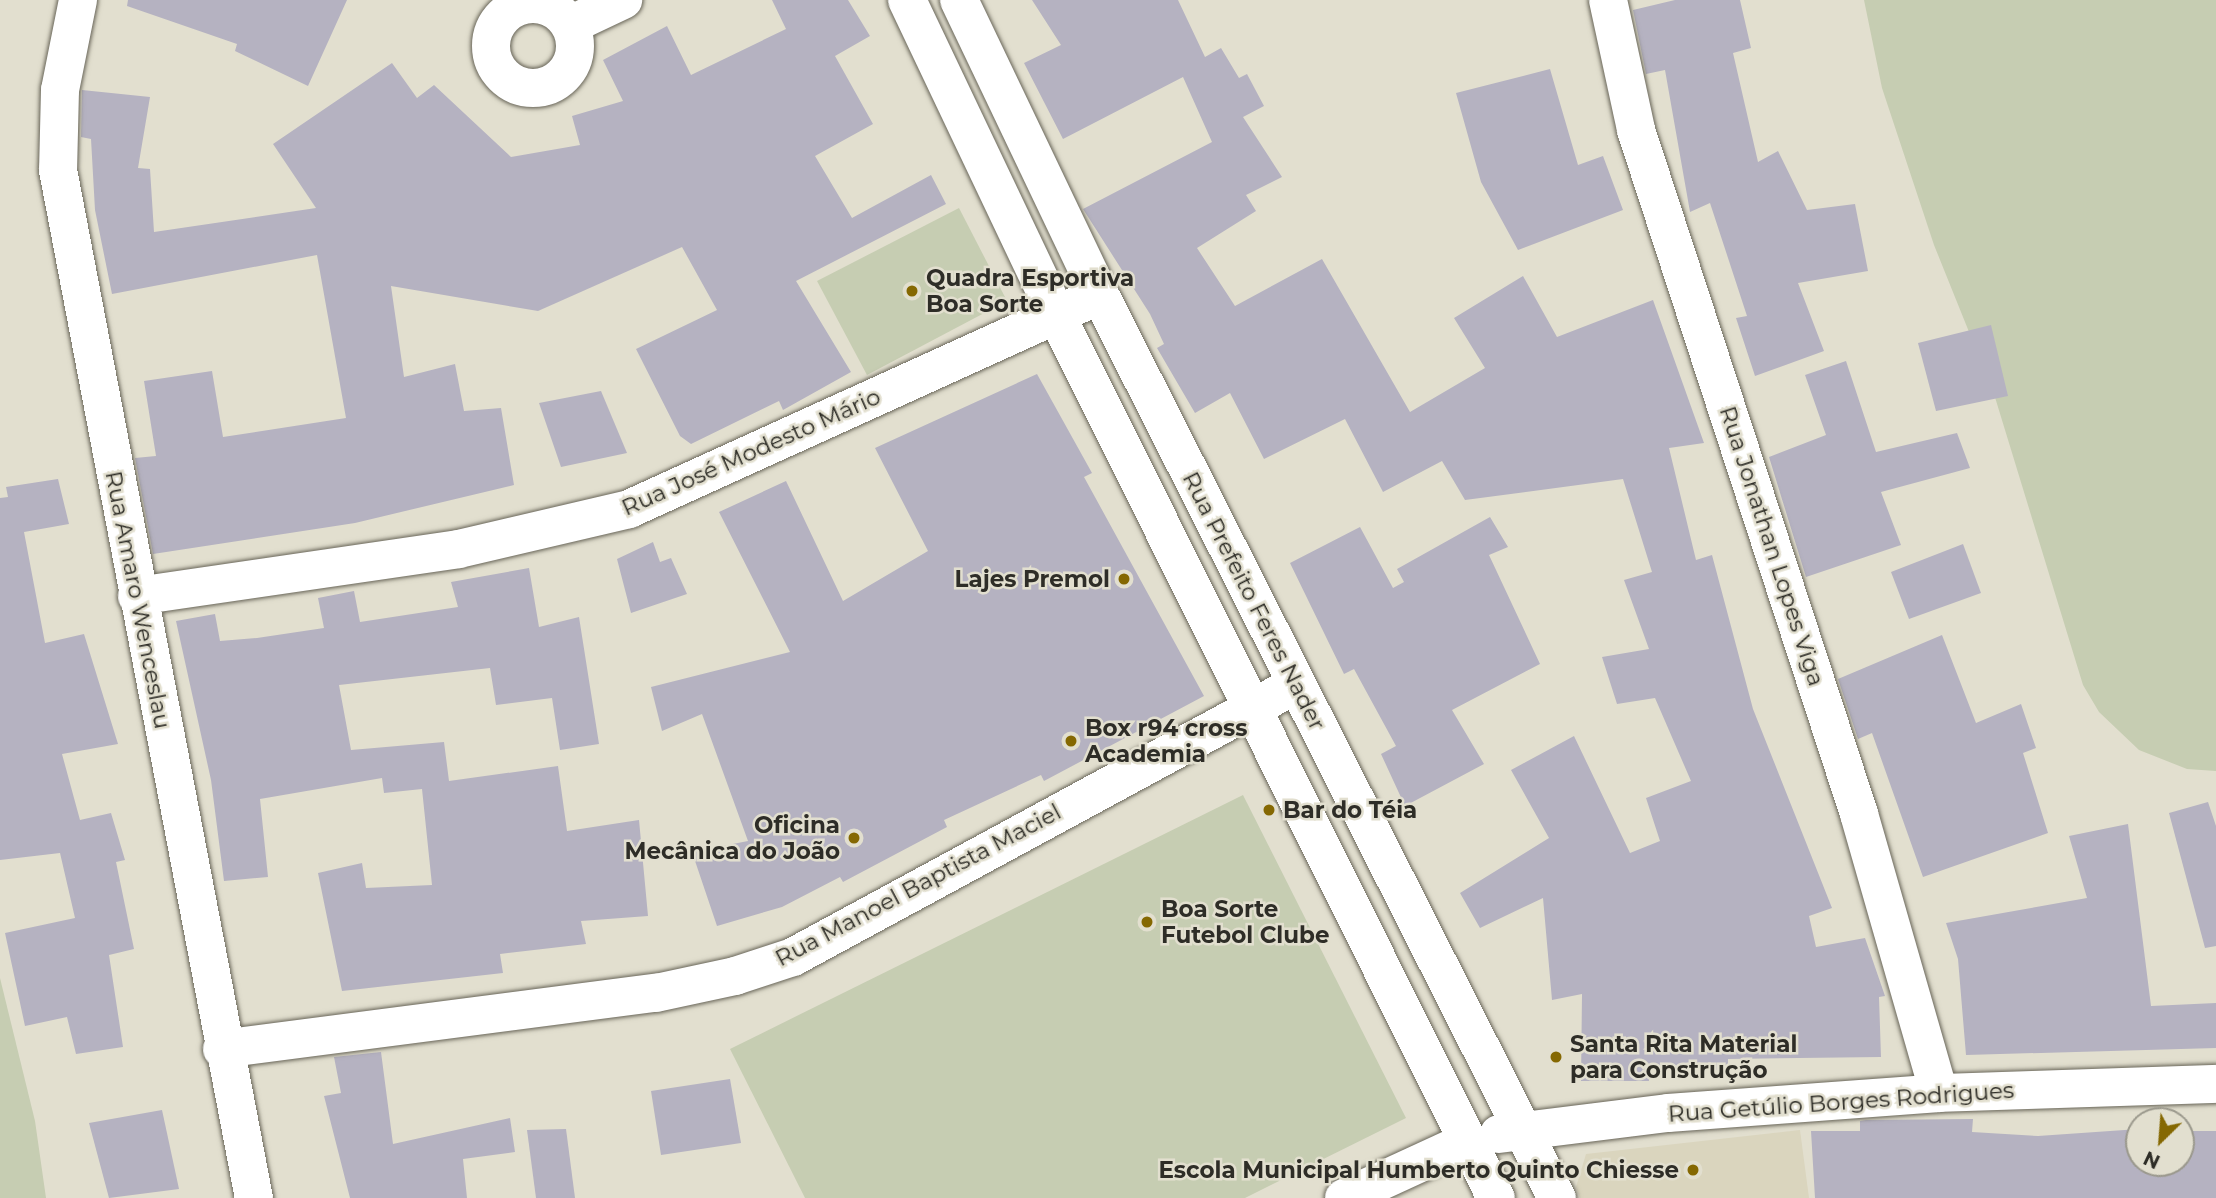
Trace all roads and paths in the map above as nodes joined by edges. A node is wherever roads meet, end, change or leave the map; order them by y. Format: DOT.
graph roads {
  1 [pos="78,0"];
  2 [pos="623,0"];
  3 [pos="907,0"];
  4 [pos="959,0"];
  5 [pos="1608,0"];
  6 [pos="570,25"];
  7 [pos="1100,295"];
  8 [pos="1056,314"];
  9 [pos="137,596"];
  10 [pos="1297,684"];
  11 [pos="1250,704"];
  12 [pos="222,1049"];
  13 [pos="2216,1084"];
  14 [pos="1939,1093"];
  15 [pos="1522,1129"];
  16 [pos="1468,1141"];
  17 [pos="254,1198"];
  18 [pos="1345,1198"];
  19 [pos="1496,1198"];
  20 [pos="1557,1198"];
  1 -- 9 [label="street, Rua Amaro Wenceslau"];
  2 -- 6 [label="street"];
  3 -- 8 [label="street"];
  4 -- 7 [label="street, Rua Prefeito Feres Nader"];
  5 -- 14 [label="street, Rua Jonathan Lopes Viga"];
  7 -- 8 [label="street, Rua José Modesto Mário"];
  7 -- 10 [label="street, Rua Prefeito Feres Nader"];
  8 -- 9 [label="street, Rua José Modesto Mário"];
  8 -- 11 [label="street"];
  9 -- 12 [label="street, Rua Amaro Wenceslau"];
  10 -- 11 [label="street, Rua Manoel Baptista Maciel"];
  10 -- 15 [label="street, Rua Prefeito Feres Nader"];
  11 -- 12 [label="street, Rua Manoel Baptista Maciel"];
  11 -- 16 [label="street"];
  12 -- 17 [label="street, Rua Amaro Wenceslau"];
  13 -- 14 [label="street, Rua Getúlio Borges Rodrigues"];
  14 -- 15 [label="street, Rua Getúlio Borges Rodrigues"];
  15 -- 16 [label="street, Rua Getúlio Borges Rodrigues"];
  15 -- 20 [label="street, Rua Prefeito Feres Nader"];
  16 -- 18 [label="street, Rua Getúlio Borges Rodrigues"];
  16 -- 19 [label="street"];
}
